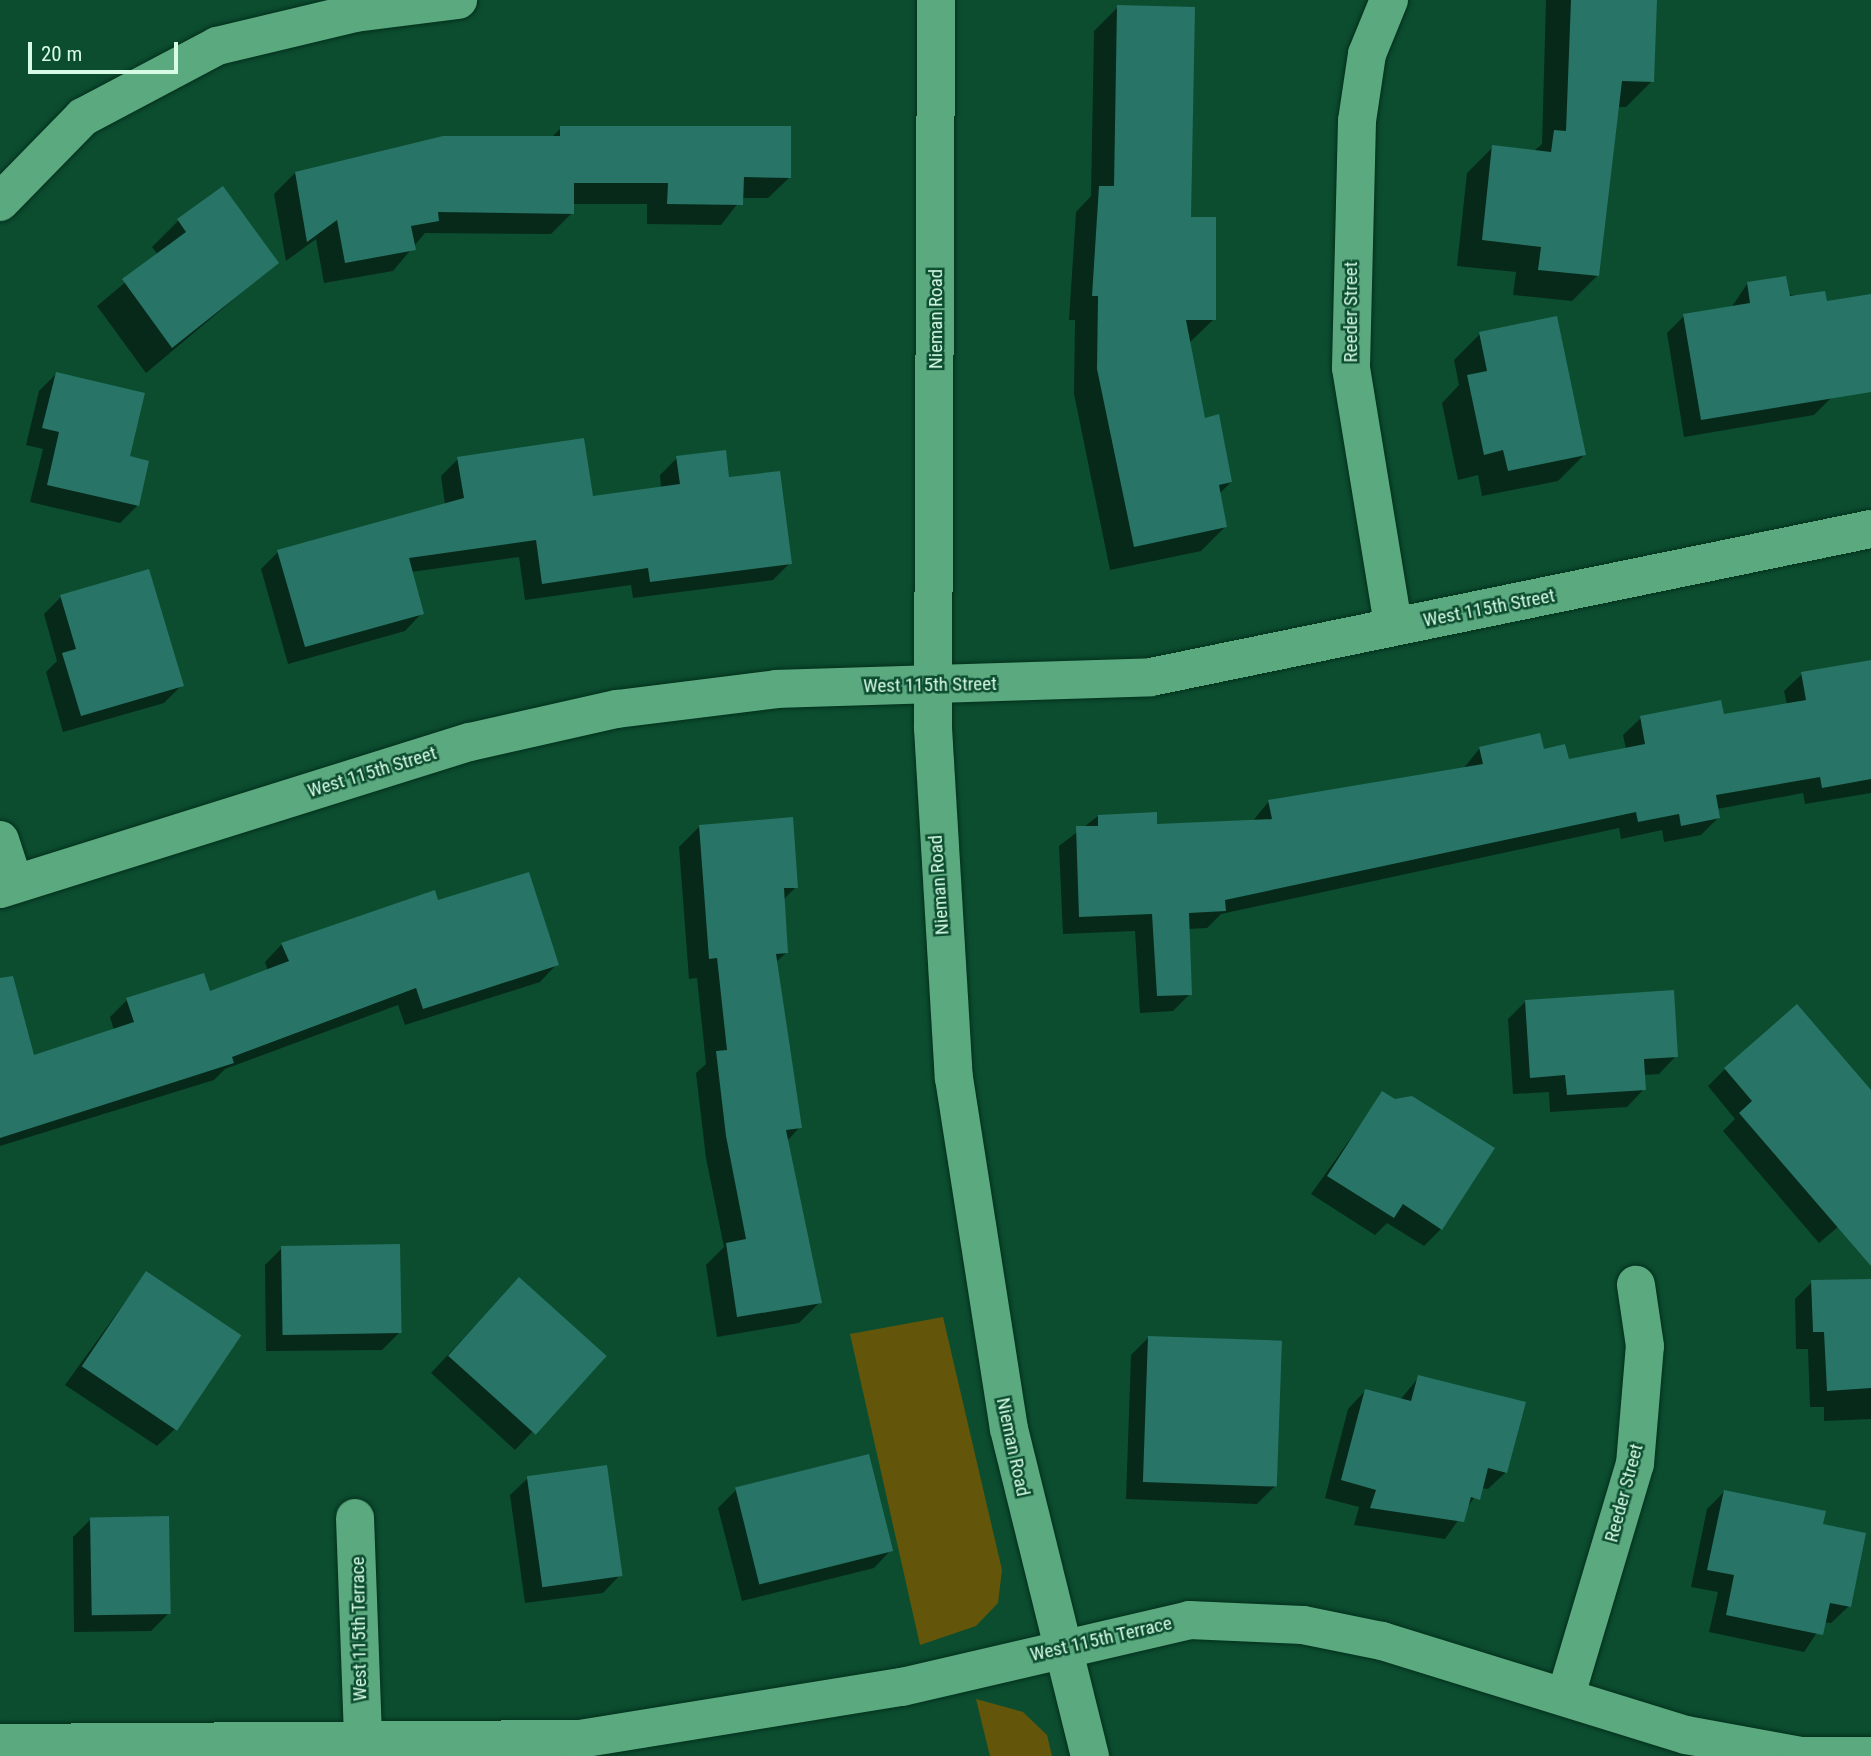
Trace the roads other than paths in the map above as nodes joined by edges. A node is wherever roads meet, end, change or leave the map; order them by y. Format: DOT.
graph roads {
  1 [pos="458,0"];
  2 [pos="936,0"];
  3 [pos="1390,0"];
  4 [pos="0,202"];
  5 [pos="1871,529"];
  6 [pos="1393,625"];
  7 [pos="932,685"];
  8 [pos="0,840"];
  9 [pos="7,886"];
  10 [pos="1636,1285"];
  11 [pos="355,1518"];
  12 [pos="1062,1647"];
  13 [pos="1566,1695"];
  14 [pos="363,1740"];
  15 [pos="0,1743"];
  16 [pos="1090,1756"];
  17 [pos="1871,1756"];
  1 -- 4 [label="street"];
  2 -- 7 [label="street, Nieman Road"];
  3 -- 6 [label="street, Reeder Street"];
  5 -- 6 [label="street, West 115th Street"];
  6 -- 7 [label="street, West 115th Street"];
  7 -- 9 [label="street, West 115th Street"];
  7 -- 12 [label="street, Nieman Road"];
  8 -- 9 [label="street"];
  10 -- 13 [label="street, Reeder Street"];
  11 -- 14 [label="street, West 115th Terrace"];
  12 -- 13 [label="street, West 115th Terrace"];
  12 -- 14 [label="street, West 115th Terrace"];
  12 -- 16 [label="street, Nieman Road"];
  13 -- 17 [label="street, West 115th Terrace"];
  14 -- 15 [label="street, West 115th Terrace"];
}
